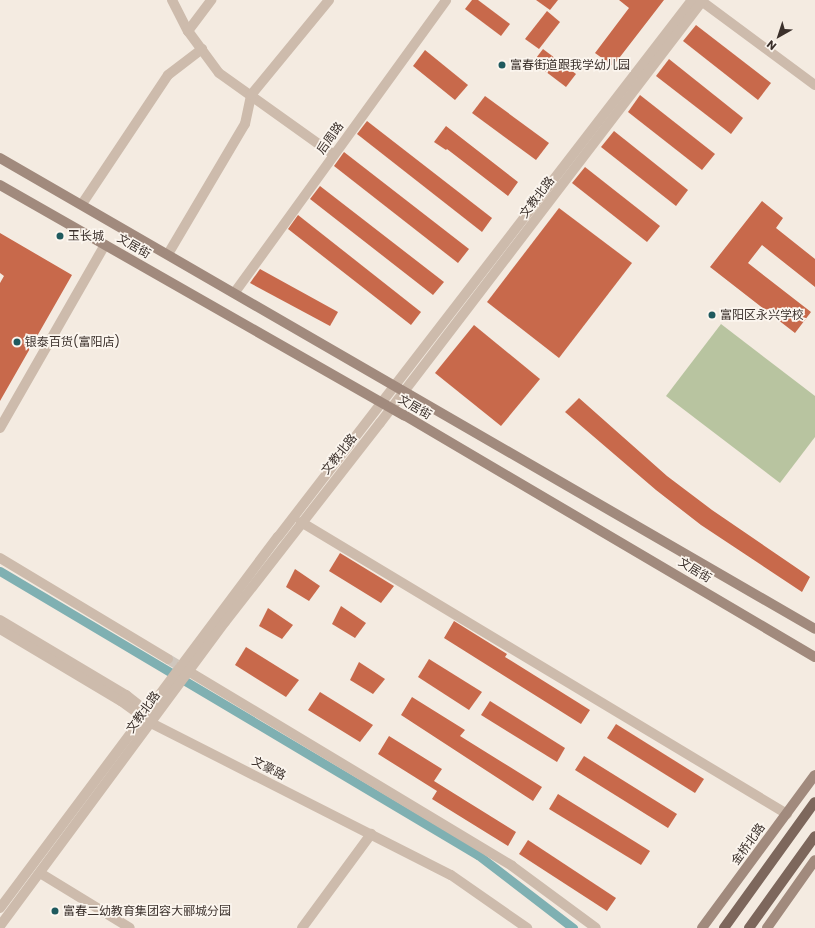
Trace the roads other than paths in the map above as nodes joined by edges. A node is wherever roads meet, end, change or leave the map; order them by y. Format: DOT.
graph roads {
  1 [pos="172,0"];
  2 [pos="211,0"];
  3 [pos="329,0"];
  4 [pos="446,0"];
  5 [pos="699,0"];
  6 [pos="188,31"];
  7 [pos="202,49"];
  8 [pos="815,85"];
  9 [pos="251,95"];
  10 [pos="334,155"];
  11 [pos="0,158"];
  12 [pos="0,184"];
  13 [pos="82,204"];
  14 [pos="105,245"];
  15 [pos="168,254"];
  16 [pos="235,292"];
  17 [pos="400,389"];
  18 [pos="382,403"];
  19 [pos="392,408"];
  20 [pos="0,428"];
  21 [pos="301,522"];
  22 [pos="0,558"];
  23 [pos="0,620"];
  24 [pos="0,628"];
  25 [pos="815,629"];
  26 [pos="815,656"];
  27 [pos="168,659"];
  28 [pos="188,671"];
  29 [pos="144,714"];
  30 [pos="153,720"];
  31 [pos="815,775"];
  32 [pos="815,802"];
  33 [pos="787,814"];
  34 [pos="371,834"];
  35 [pos="815,836"];
  36 [pos="815,860"];
  37 [pos="40,873"];
  38 [pos="0,908"];
  39 [pos="774,918"];
  40 [pos="0,926"];
  41 [pos="130,928"];
  42 [pos="302,928"];
  43 [pos="527,928"];
  44 [pos="596,928"];
  45 [pos="702,928"];
  46 [pos="724,928"];
  47 [pos="749,928"];
  48 [pos="760,928"];
  49 [pos="767,928"];
  1 -- 6 [label="street"];
  2 -- 6 [label="street"];
  3 -- 9 [label="street"];
  4 -- 10 [label="street, 后周路"];
  5 -- 8 [label="street"];
  5 -- 17 [label="street, 文教北路"];
  6 -- 7 [label="street"];
  7 -- 9 [label="street"];
  7 -- 13 [label="street"];
  9 -- 10 [label="street"];
  9 -- 15 [label="street"];
  10 -- 16 [label="street, 后周路"];
  11 -- 13 [label="main road, 文居街"];
  12 -- 14 [label="main road, 文居街"];
  13 -- 15 [label="main road, 文居街"];
  14 -- 18 [label="main road, 文居街"];
  14 -- 20 [label="street"];
  15 -- 16 [label="main road, 文居街"];
  16 -- 17 [label="main road, 文居街"];
  17 -- 18 [label="street, 文教北路"];
  17 -- 19 [label="street, 文教北路"];
  17 -- 25 [label="main road, 文居街"];
  18 -- 19 [label="main road, 文居街"];
  18 -- 28 [label="street, 文教北路"];
  19 -- 21 [label="street, 文教北路"];
  19 -- 26 [label="main road, 文居街"];
  21 -- 28 [label="street, 文教北路"];
  21 -- 33 [label="street"];
  22 -- 27 [label="street"];
  23 -- 29 [label="street, 文豪路"];
  24 -- 29 [label="street, 文豪路"];
  28 -- 29 [label="street, 文教北路"];
  28 -- 30 [label="street, 文教北路"];
  28 -- 44 [label="street"];
  29 -- 30 [label="street, 文豪路"];
  29 -- 38 [label="street, 文教北路"];
  30 -- 34 [label="street, 文豪路"];
  30 -- 37 [label="street, 文教北路"];
  31 -- 33 [label="main road, 金桥北路"];
  32 -- 46 [label="main road"];
  33 -- 45 [label="main road, 金桥北路"];
  34 -- 42 [label="street"];
  34 -- 43 [label="street, 文豪路"];
  35 -- 47 [label="main road"];
  36 -- 39 [label="main road"];
  37 -- 40 [label="street, 文教北路"];
  37 -- 41 [label="street"];
  39 -- 48 [label="main road"];
  39 -- 49 [label="main road"];
}
